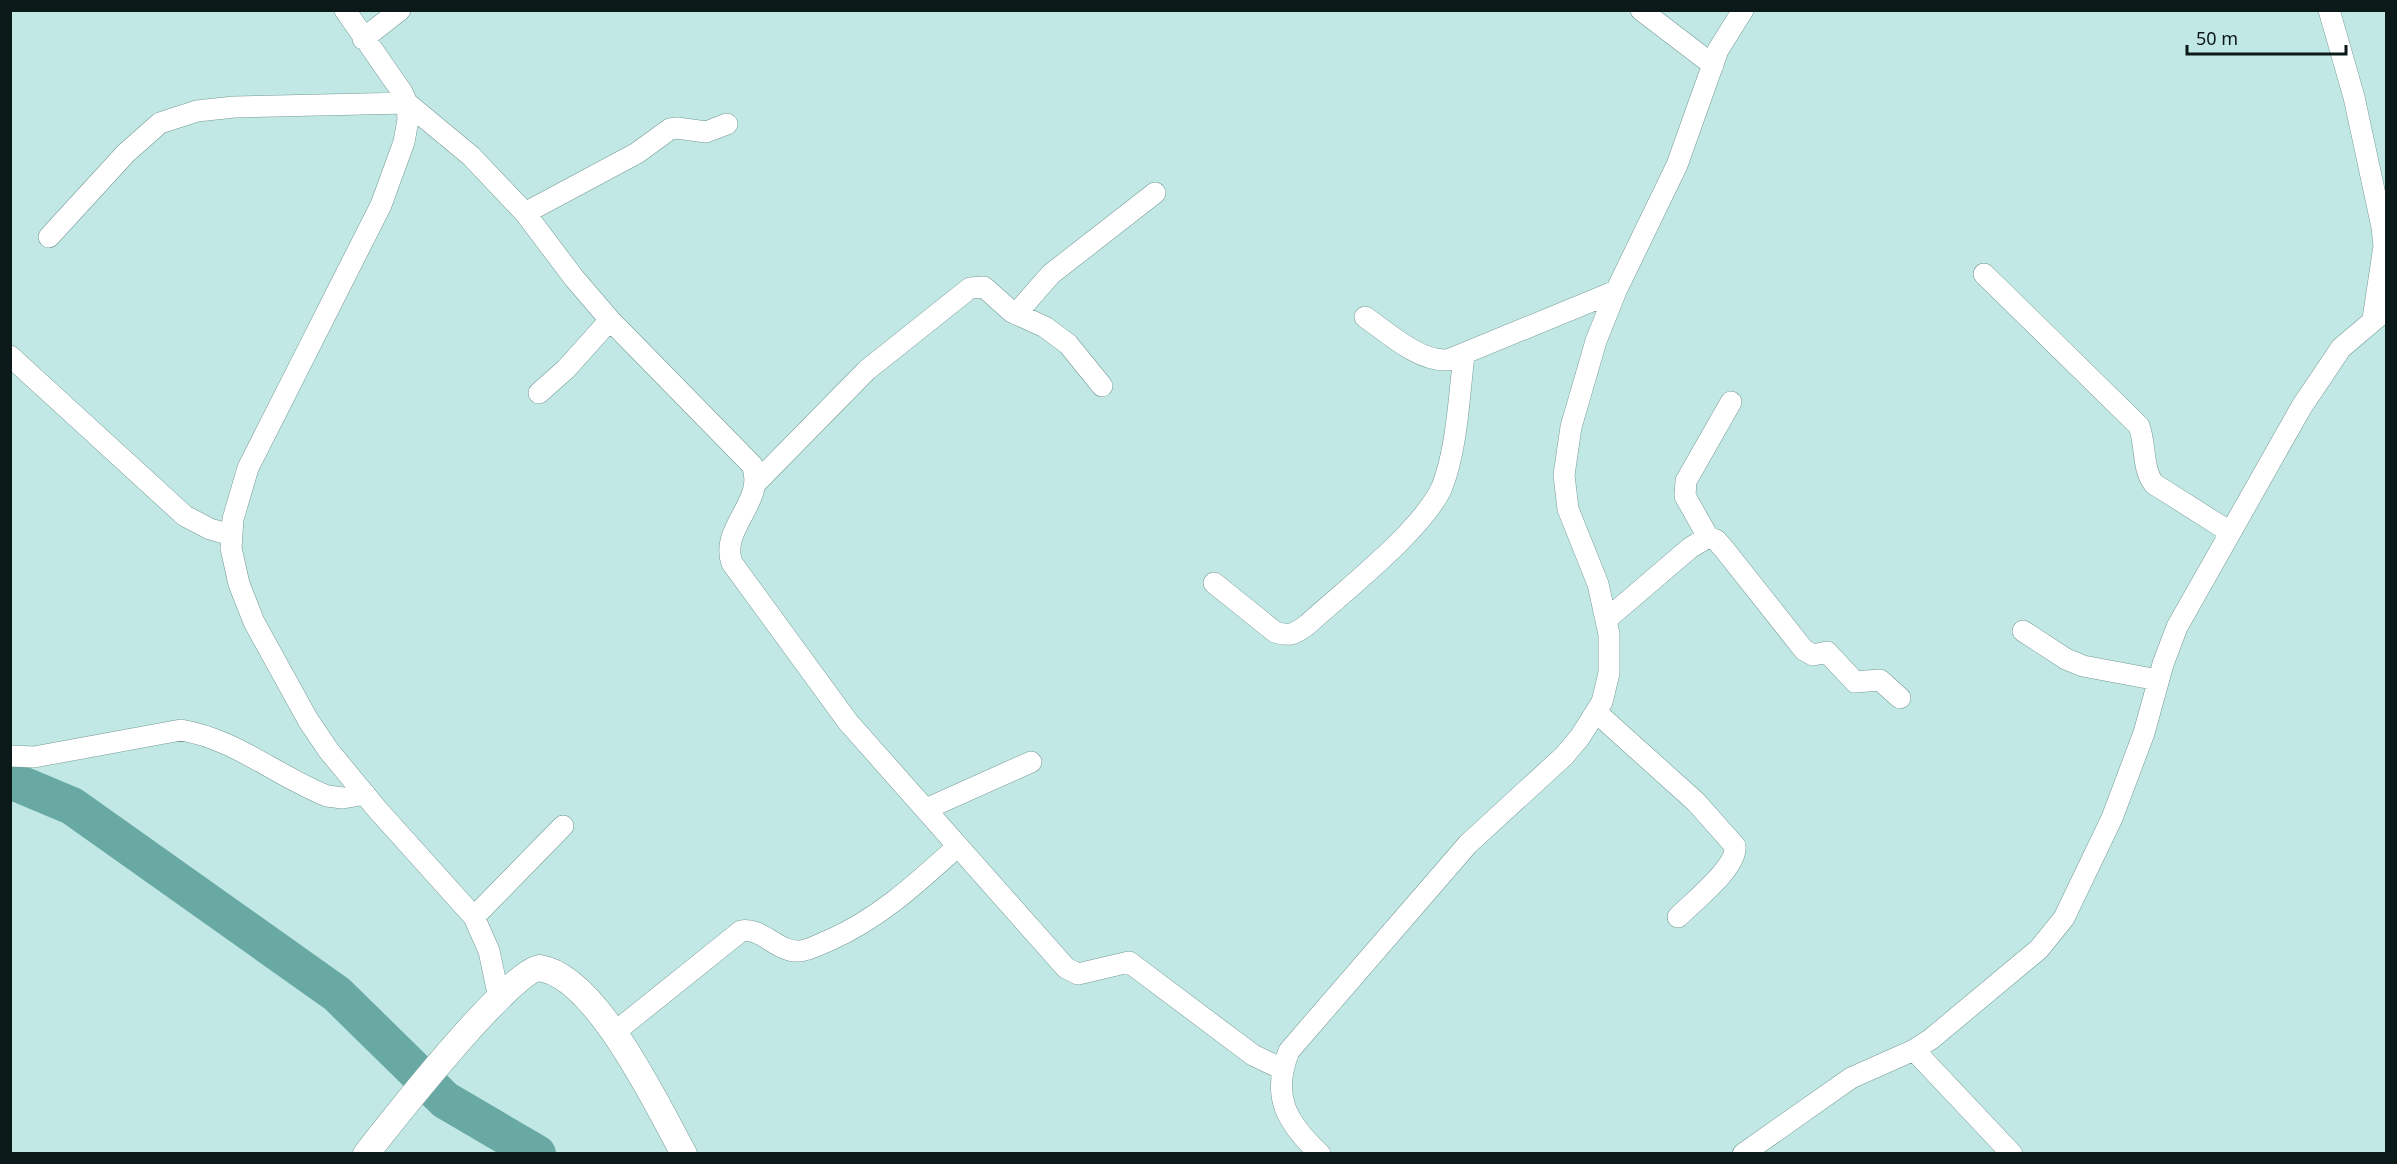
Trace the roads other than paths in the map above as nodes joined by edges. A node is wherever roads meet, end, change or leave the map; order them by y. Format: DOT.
graph roads {
  1 [pos="345,10"];
  2 [pos="400,10"];
  3 [pos="1641,10"];
  4 [pos="1743,10"];
  5 [pos="2330,11"];
  6 [pos="363,39"];
  7 [pos="1713,65"];
  8 [pos="407,103"];
  9 [pos="727,124"];
  10 [pos="1155,194"];
  11 [pos="525,213"];
  12 [pos="49,237"];
  13 [pos="1984,274"];
  14 [pos="1616,291"];
  15 [pos="1016,314"];
  16 [pos="2380,314"];
  17 [pos="1365,317"];
  18 [pos="610,320"];
  19 [pos="1464,355"];
  20 [pos="10,356"];
  21 [pos="1102,386"];
  22 [pos="538,393"];
  23 [pos="1731,402"];
  24 [pos="756,483"];
  25 [pos="2230,532"];
  26 [pos="231,535"];
  27 [pos="1708,537"];
  28 [pos="1214,583"];
  29 [pos="1607,618"];
  30 [pos="2023,631"];
  31 [pos="2158,680"];
  32 [pos="1900,698"];
  33 [pos="1596,712"];
  34 [pos="10,756"];
  35 [pos="1031,762"];
  36 [pos="365,794"];
  37 [pos="926,809"];
  38 [pos="563,826"];
  39 [pos="958,846"];
  40 [pos="474,917"];
  41 [pos="1678,917"];
  42 [pos="499,998"];
  43 [pos="615,1032"];
  44 [pos="1914,1050"];
  45 [pos="1282,1069"];
  46 [pos="366,1154"];
  47 [pos="684,1154"];
  48 [pos="1320,1154"];
  49 [pos="1743,1154"];
  50 [pos="2012,1154"];
  1 -- 6 [label="street"];
  2 -- 6 [label="street"];
  3 -- 7 [label="street"];
  4 -- 7 [label="street"];
  5 -- 16 [label="street"];
  6 -- 8 [label="street"];
  7 -- 14 [label="street"];
  8 -- 11 [label="street"];
  8 -- 12 [label="street"];
  8 -- 26 [label="street"];
  9 -- 11 [label="street"];
  10 -- 15 [label="street"];
  11 -- 18 [label="street"];
  13 -- 25 [label="street"];
  14 -- 19 [label="street"];
  14 -- 29 [label="street"];
  15 -- 21 [label="street"];
  15 -- 24 [label="street"];
  16 -- 25 [label="street"];
  17 -- 19 [label="street"];
  18 -- 22 [label="street"];
  18 -- 24 [label="street"];
  19 -- 28 [label="street"];
  20 -- 26 [label="street"];
  23 -- 27 [label="street"];
  24 -- 37 [label="street"];
  25 -- 31 [label="street"];
  26 -- 36 [label="street"];
  27 -- 29 [label="street"];
  27 -- 32 [label="street"];
  29 -- 33 [label="street"];
  30 -- 31 [label="street"];
  31 -- 44 [label="street"];
  33 -- 41 [label="street"];
  33 -- 45 [label="street"];
  34 -- 36 [label="street"];
  35 -- 37 [label="street"];
  36 -- 40 [label="street"];
  37 -- 39 [label="street"];
  38 -- 40 [label="street"];
  39 -- 43 [label="street"];
  39 -- 45 [label="street"];
  40 -- 42 [label="street"];
  42 -- 43 [label="main road"];
  42 -- 46 [label="main road"];
  43 -- 47 [label="main road"];
  44 -- 49 [label="street"];
  44 -- 50 [label="street"];
  45 -- 48 [label="street"];
}
